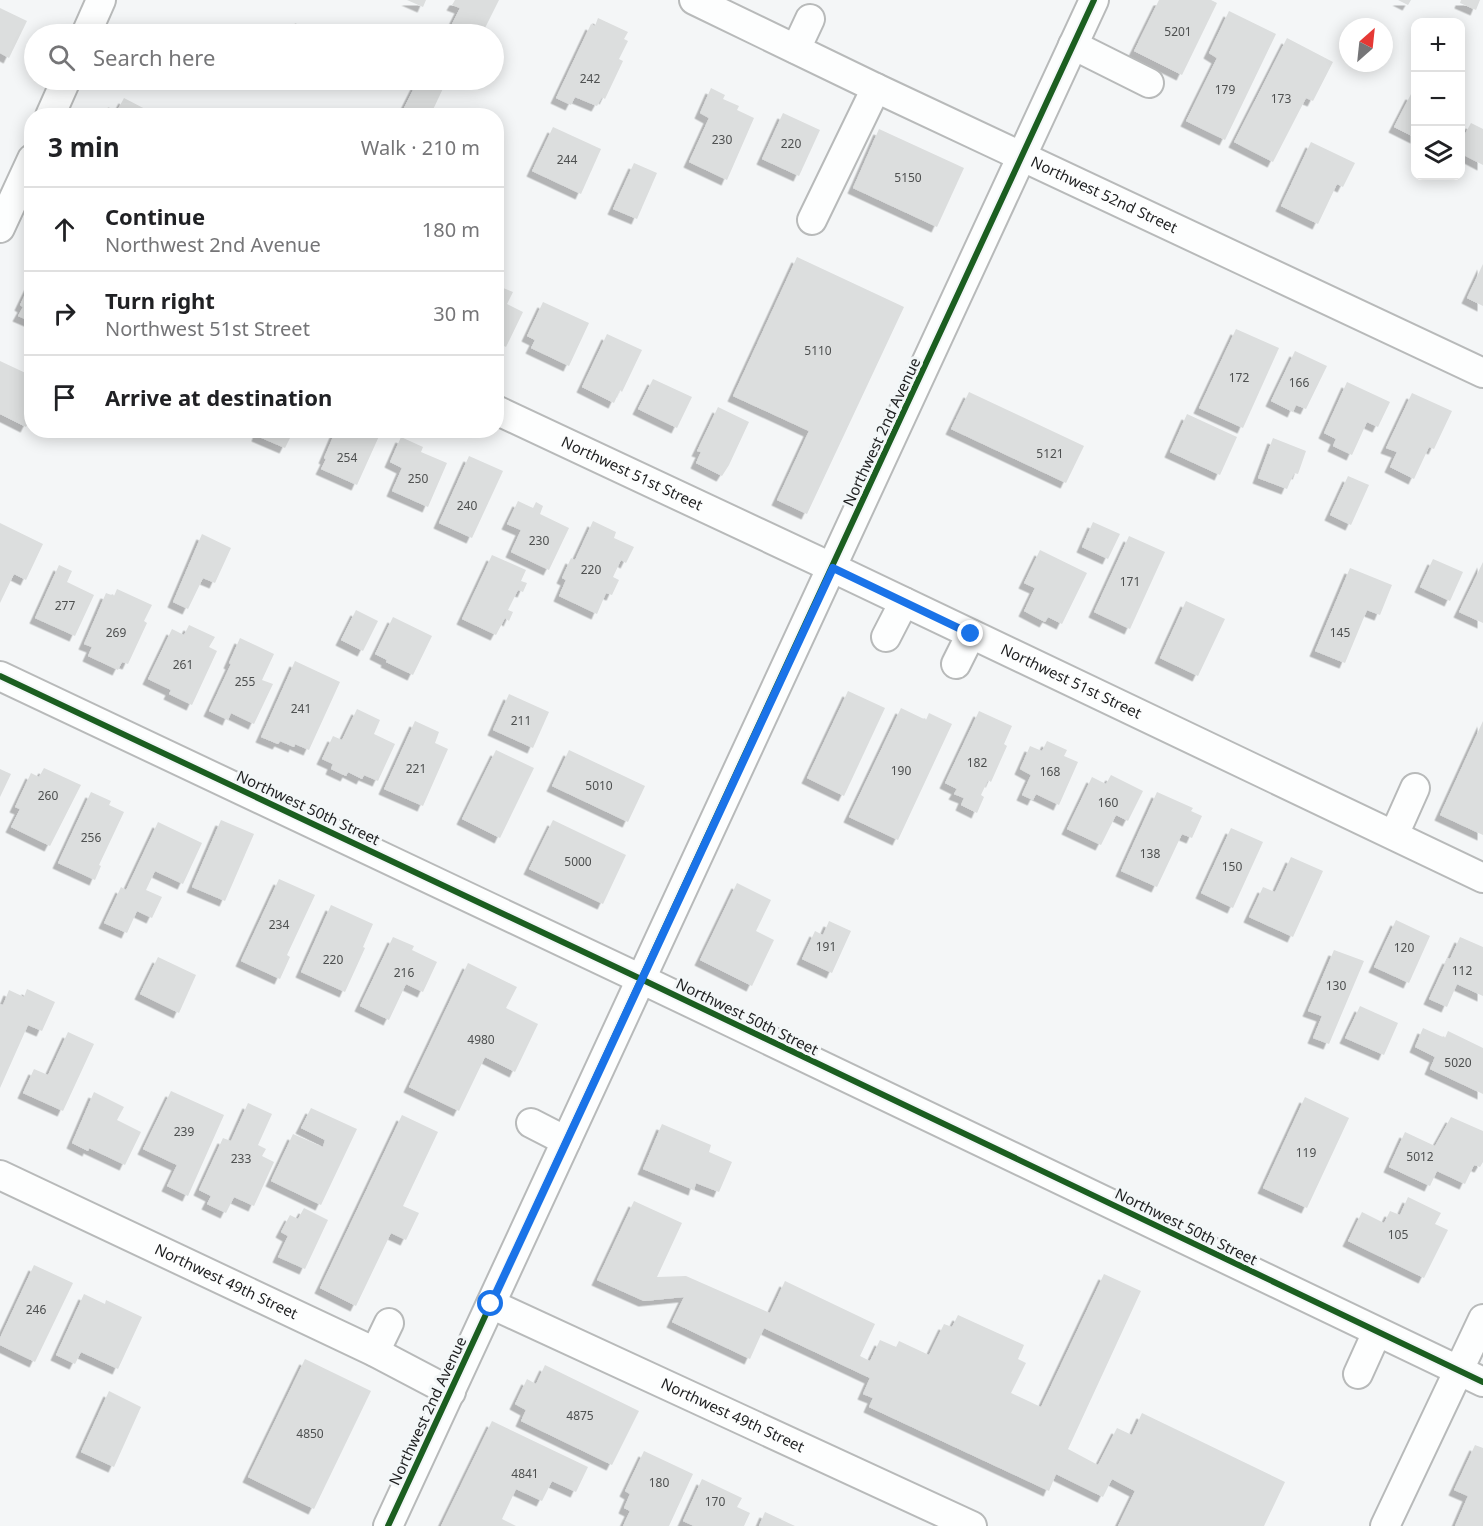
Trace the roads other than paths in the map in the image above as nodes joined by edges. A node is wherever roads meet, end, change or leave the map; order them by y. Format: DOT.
graph roads {
  1 [pos="101,0"];
  2 [pos="694,0"];
  3 [pos="1094,0"];
  4 [pos="810,19"];
  5 [pos="90,24"];
  6 [pos="1073,45"];
  7 [pos="796,49"];
  8 [pos="1149,83"];
  9 [pos="876,88"];
  10 [pos="62,90"];
  11 [pos="54,108"];
  12 [pos="1022,157"];
  13 [pos="17,186"];
  14 [pos="812,220"];
  15 [pos="0,228"];
  16 [pos="1483,374"];
  17 [pos="504,414"];
  18 [pos="833,568"];
  19 [pos="904,602"];
  20 [pos="971,634"];
  21 [pos="886,637"];
  22 [pos="956,664"];
  23 [pos="0,676"];
  24 [pos="1415,788"];
  25 [pos="1394,836"];
  26 [pos="1483,878"];
  27 [pos="641,979"];
  28 [pos="531,1123"];
  29 [pos="567,1141"];
  30 [pos="0,1175"];
  31 [pos="491,1304"];
  32 [pos="1483,1319"];
  33 [pos="389,1323"];
  34 [pos="1377,1332"];
  35 [pos="375,1352"];
  36 [pos="1358,1374"];
  37 [pos="1471,1377"];
  38 [pos="451,1392"];
  39 [pos="388,1526"];
  40 [pos="972,1526"];
  41 [pos="1385,1526"];
  1 -- 5 [label="street"];
  2 -- 7 [label="street, Northwest 52nd Street"];
  3 -- 6 [label="street, Northwest 2nd Avenue"];
  4 -- 7 [label="street"];
  6 -- 8 [label="street"];
  6 -- 12 [label="street, Northwest 2nd Avenue"];
  7 -- 9 [label="street, Northwest 52nd Street"];
  9 -- 12 [label="street, Northwest 52nd Street"];
  9 -- 14 [label="street"];
  10 -- 11 [label="street"];
  12 -- 16 [label="street, Northwest 52nd Street"];
  12 -- 18 [label="street, Northwest 2nd Avenue"];
  13 -- 15 [label="street"];
  17 -- 18 [label="street, Northwest 51st Street"];
  18 -- 19 [label="street, Northwest 51st Street"];
  18 -- 27 [label="street, Northwest 2nd Avenue"];
  19 -- 20 [label="street, Northwest 51st Street"];
  19 -- 21 [label="street"];
  20 -- 22 [label="street"];
  20 -- 25 [label="street, Northwest 51st Street"];
  23 -- 27 [label="street, Northwest 50th Street"];
  24 -- 25 [label="street"];
  25 -- 26 [label="street, Northwest 51st Street"];
  27 -- 29 [label="street, Northwest 2nd Avenue"];
  27 -- 34 [label="street, Northwest 50th Street"];
  28 -- 29 [label="street"];
  29 -- 31 [label="street, Northwest 2nd Avenue"];
  30 -- 35 [label="street, Northwest 49th Street"];
  31 -- 38 [label="street, Northwest 2nd Avenue"];
  31 -- 40 [label="street, Northwest 49th Street"];
  32 -- 37 [label="street"];
  33 -- 35 [label="street"];
  34 -- 36 [label="street"];
  34 -- 37 [label="street, Northwest 50th Street"];
  35 -- 38 [label="street, Northwest 49th Street"];
  37 -- 41 [label="street"];
  38 -- 39 [label="street, Northwest 2nd Avenue"];
}
